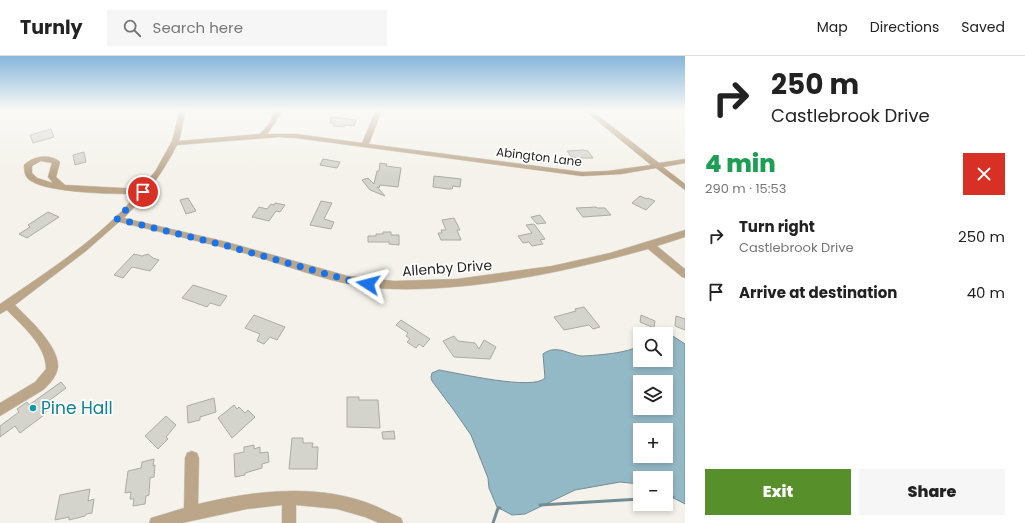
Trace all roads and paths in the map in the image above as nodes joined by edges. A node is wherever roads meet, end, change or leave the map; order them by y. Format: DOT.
graph roads {
  1 [pos="177,132"];
  2 [pos="265,132"];
  3 [pos="370,132"];
  4 [pos="614,132"];
  5 [pos="261,137"];
  6 [pos="174,143"];
  7 [pos="365,144"];
  8 [pos="685,161"];
  9 [pos="657,166"];
  10 [pos="64,187"];
  11 [pos="685,188"];
  12 [pos="143,192"];
  13 [pos="117,219"];
  14 [pos="685,233"];
  15 [pos="650,245"];
  16 [pos="685,274"];
  17 [pos="4,307"];
  18 [pos="0,410"];
  19 [pos="192,458"];
  20 [pos="289,497"];
  21 [pos="191,514"];
  22 [pos="156,523"];
  23 [pos="289,523"];
  24 [pos="396,523"];
  1 -- 6 [label="street"];
  2 -- 5 [label="street"];
  3 -- 7 [label="street"];
  4 -- 9 [label="street"];
  5 -- 6 [label="street, Abington Lane"];
  5 -- 7 [label="street, Abington Lane"];
  6 -- 12 [label="street"];
  7 -- 9 [label="street, Abington Lane"];
  8 -- 9 [label="street, Abington Lane"];
  9 -- 11 [label="street"];
  10 -- 10 [label="street"];
  10 -- 12 [label="street"];
  12 -- 13 [label="street"];
  13 -- 15 [label="street, Allenby Drive"];
  13 -- 17 [label="street"];
  14 -- 15 [label="street, Allenby Drive"];
  15 -- 16 [label="street"];
  17 -- 18 [label="street"];
  19 -- 21 [label="street"];
  20 -- 21 [label="street"];
  20 -- 23 [label="street"];
  20 -- 24 [label="street"];
  21 -- 22 [label="street"];
}
